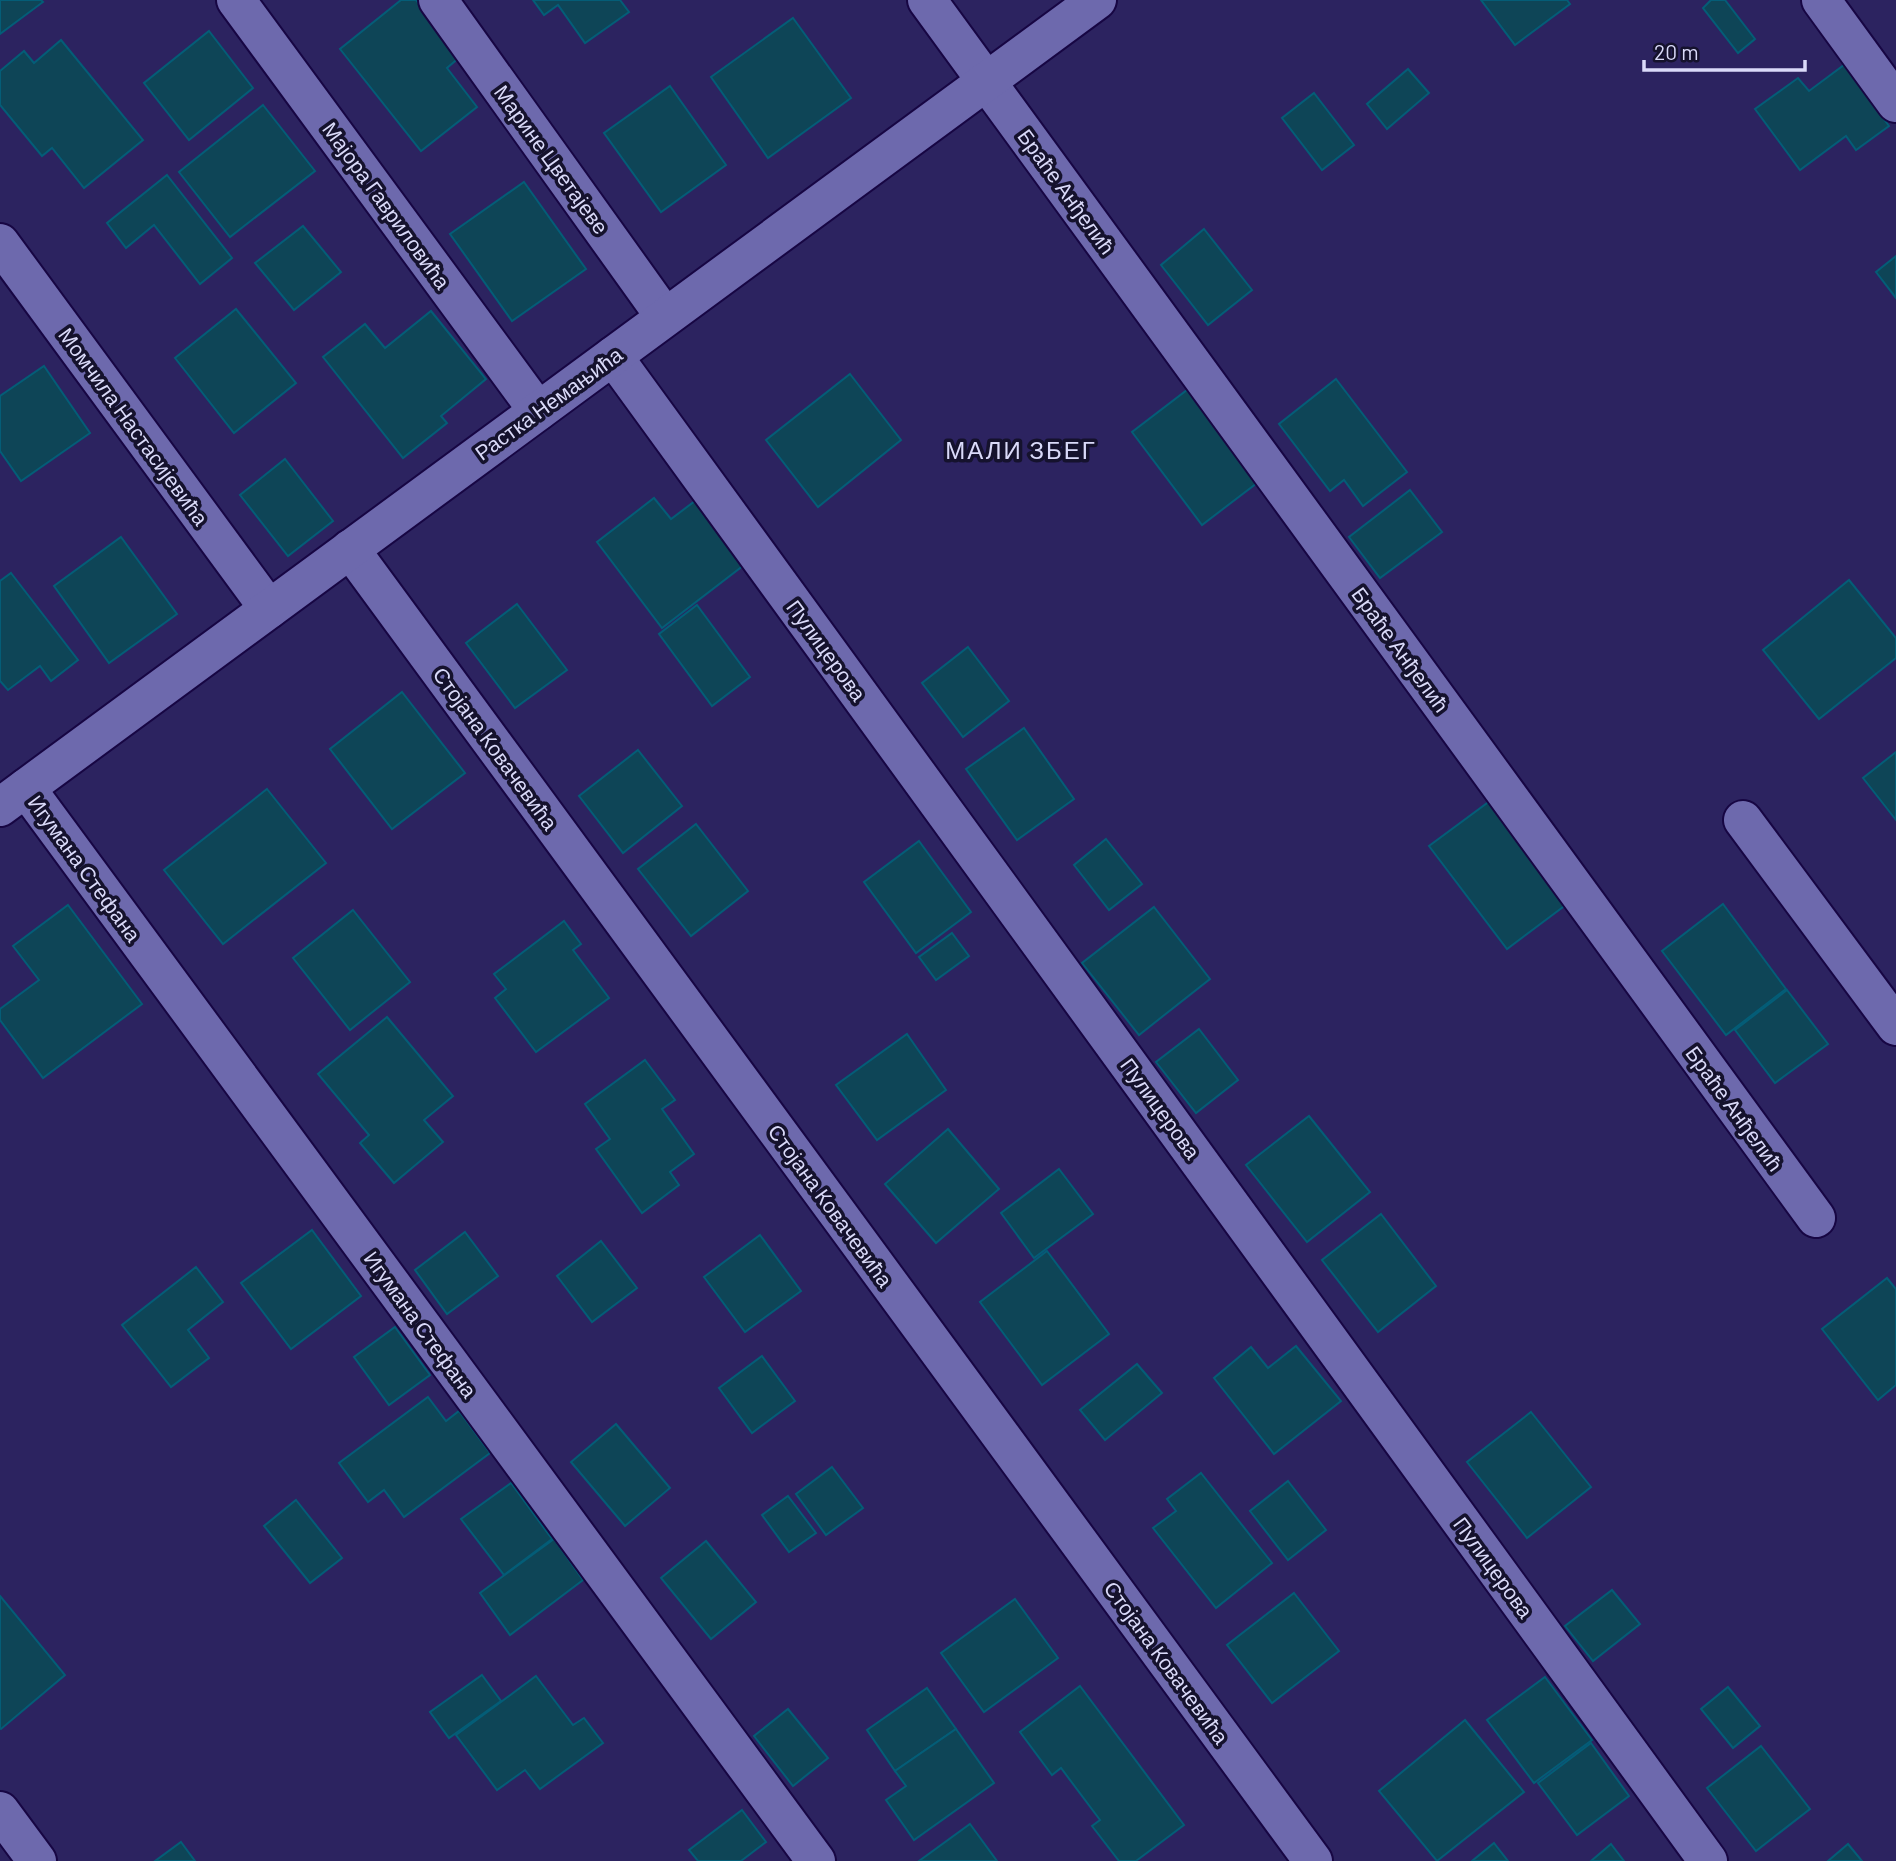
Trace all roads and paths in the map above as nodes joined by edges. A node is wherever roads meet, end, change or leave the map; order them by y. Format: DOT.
graph roads {
  1 [pos="236,0"];
  2 [pos="438,0"];
  3 [pos="927,0"];
  4 [pos="1821,0"];
  5 [pos="1093,1"];
  6 [pos="986,81"];
  7 [pos="1896,103"];
  8 [pos="0,243"];
  9 [pos="666,317"];
  10 [pos="613,356"];
  11 [pos="538,411"];
  12 [pos="350,549"];
  13 [pos="269,609"];
  14 [pos="13,797"];
  15 [pos="1743,820"];
  16 [pos="1896,1026"];
  17 [pos="1816,1218"];
  18 [pos="0,1811"];
  19 [pos="37,1861"];
  20 [pos="816,1861"];
  21 [pos="1312,1861"];
  22 [pos="1708,1861"];
  1 -- 11 [label="street, Мајора Гавриловића"];
  2 -- 9 [label="street, Марине Цветајеве"];
  3 -- 6 [label="street, Браће Анђелић"];
  4 -- 7 [label="street"];
  5 -- 6 [label="street, Растка Немањића"];
  6 -- 9 [label="street, Растка Немањића"];
  6 -- 17 [label="street, Браће Анђелић"];
  8 -- 13 [label="street, Момчила Настасијевића"];
  9 -- 10 [label="street, Растка Немањића"];
  10 -- 11 [label="street, Растка Немањића"];
  10 -- 22 [label="street, Пулицерова"];
  11 -- 12 [label="street, Растка Немањића"];
  12 -- 13 [label="street, Растка Немањића"];
  12 -- 21 [label="street, Стојана Ковачевића"];
  13 -- 14 [label="street, Растка Немањића"];
  14 -- 20 [label="street, Игумана Стефана"];
  15 -- 16 [label="street"];
  18 -- 19 [label="street"];
}
